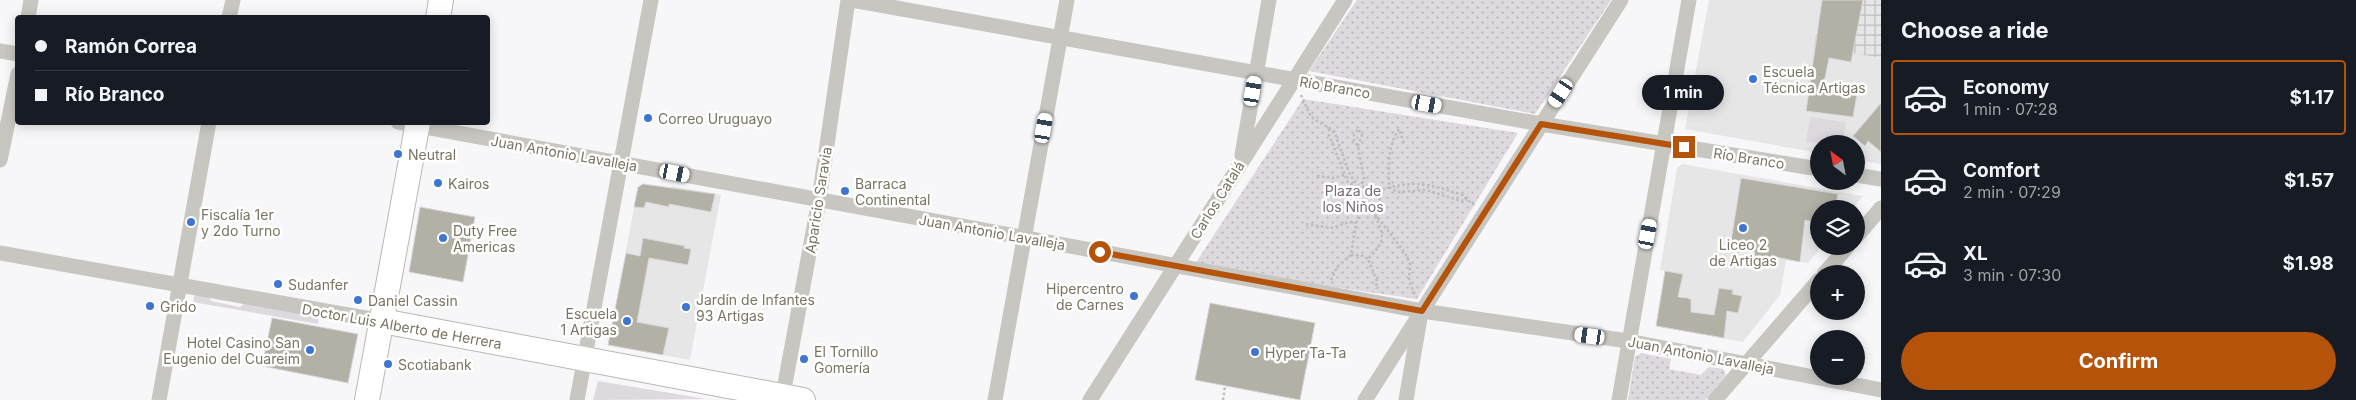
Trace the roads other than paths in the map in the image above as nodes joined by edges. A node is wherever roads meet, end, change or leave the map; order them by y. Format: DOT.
graph roads {
  1 [pos="31,0"];
  2 [pos="233,0"];
  3 [pos="441,0"];
  4 [pos="651,0"];
  5 [pos="848,0"];
  6 [pos="852,0"];
  7 [pos="1067,0"];
  8 [pos="1270,0"];
  9 [pos="1344,0"];
  10 [pos="1621,0"];
  11 [pos="1689,0"];
  12 [pos="28,15"];
  13 [pos="230,15"];
  14 [pos="438,15"];
  15 [pos="1061,37"];
  16 [pos="0,51"];
  17 [pos="15,54"];
  18 [pos="1256,72"];
  19 [pos="1294,79"];
  20 [pos="15,88"];
  21 [pos="1541,124"];
  22 [pos="208,125"];
  23 [pos="411,125"];
  24 [pos="416,125"];
  25 [pos="1665,144"];
  26 [pos="0,160"];
  27 [pos="622,163"];
  28 [pos="1240,164"];
  29 [pos="1810,168"];
  30 [pos="1865,176"];
  31 [pos="1881,179"];
  32 [pos="819,200"];
  33 [pos="1881,208"];
  34 [pos="1865,226"];
  35 [pos="1024,238"];
  36 [pos="0,253"];
  37 [pos="1840,255"];
  38 [pos="1832,265"];
  39 [pos="1176,266"];
  40 [pos="180,286"];
  41 [pos="1810,290"];
  42 [pos="1422,311"];
  43 [pos="382,321"];
  44 [pos="1628,341"];
  45 [pos="585,360"];
  46 [pos="1746,363"];
  47 [pos="1881,390"];
  48 [pos="790,399"];
  49 [pos="159,400"];
  50 [pos="367,400"];
  51 [pos="577,400"];
  52 [pos="995,400"];
  53 [pos="1090,400"];
  54 [pos="1364,400"];
  55 [pos="1406,400"];
  56 [pos="1618,400"];
  57 [pos="1716,400"];
  1 -- 12 [label="street"];
  2 -- 13 [label="street"];
  3 -- 14 [label="main road"];
  4 -- 27 [label="street"];
  5 -- 32 [label="street, Aparicio Saravia"];
  6 -- 15 [label="street, Río Branco"];
  7 -- 15 [label="street"];
  8 -- 18 [label="street"];
  9 -- 19 [label="street, Carlos Catalá"];
  10 -- 21 [label="street"];
  11 -- 25 [label="street"];
  15 -- 18 [label="street, Río Branco"];
  15 -- 35 [label="street"];
  16 -- 17 [label="street"];
  18 -- 19 [label="street, Río Branco"];
  18 -- 28 [label="street"];
  19 -- 21 [label="street, Río Branco"];
  19 -- 28 [label="street, Carlos Catalá"];
  20 -- 26 [label="street"];
  21 -- 25 [label="street, Río Branco"];
  21 -- 42 [label="street"];
  22 -- 40 [label="street"];
  23 -- 43 [label="main road"];
  24 -- 27 [label="street, Juan Antonio Lavalleja"];
  25 -- 29 [label="street, Río Branco"];
  25 -- 44 [label="street"];
  27 -- 32 [label="street, Juan Antonio Lavalleja"];
  27 -- 45 [label="street"];
  28 -- 39 [label="street, Carlos Catalá"];
  30 -- 31 [label="street"];
  32 -- 35 [label="street, Juan Antonio Lavalleja"];
  32 -- 48 [label="street, Aparicio Saravia"];
  33 -- 34 [label="street"];
  35 -- 39 [label="street, Juan Antonio Lavalleja"];
  35 -- 52 [label="street"];
  36 -- 40 [label="street, Doctor Luis Alberto de Herrera"];
  37 -- 38 [label="street"];
  39 -- 42 [label="street, Juan Antonio Lavalleja"];
  39 -- 53 [label="street, Carlos Catalá"];
  40 -- 43 [label="street, Doctor Luis Alberto de Herrera"];
  40 -- 49 [label="street"];
  41 -- 46 [label="street"];
  42 -- 44 [label="street, Juan Antonio Lavalleja"];
  42 -- 54 [label="street"];
  42 -- 55 [label="street"];
  43 -- 45 [label="main road, Doctor Luis Alberto de Herrera"];
  43 -- 50 [label="main road"];
  44 -- 46 [label="street, Juan Antonio Lavalleja"];
  44 -- 56 [label="street"];
  45 -- 48 [label="main road, Doctor Luis Alberto de Herrera"];
  45 -- 51 [label="street"];
  46 -- 47 [label="street, Juan Antonio Lavalleja"];
  46 -- 57 [label="street"];
}
